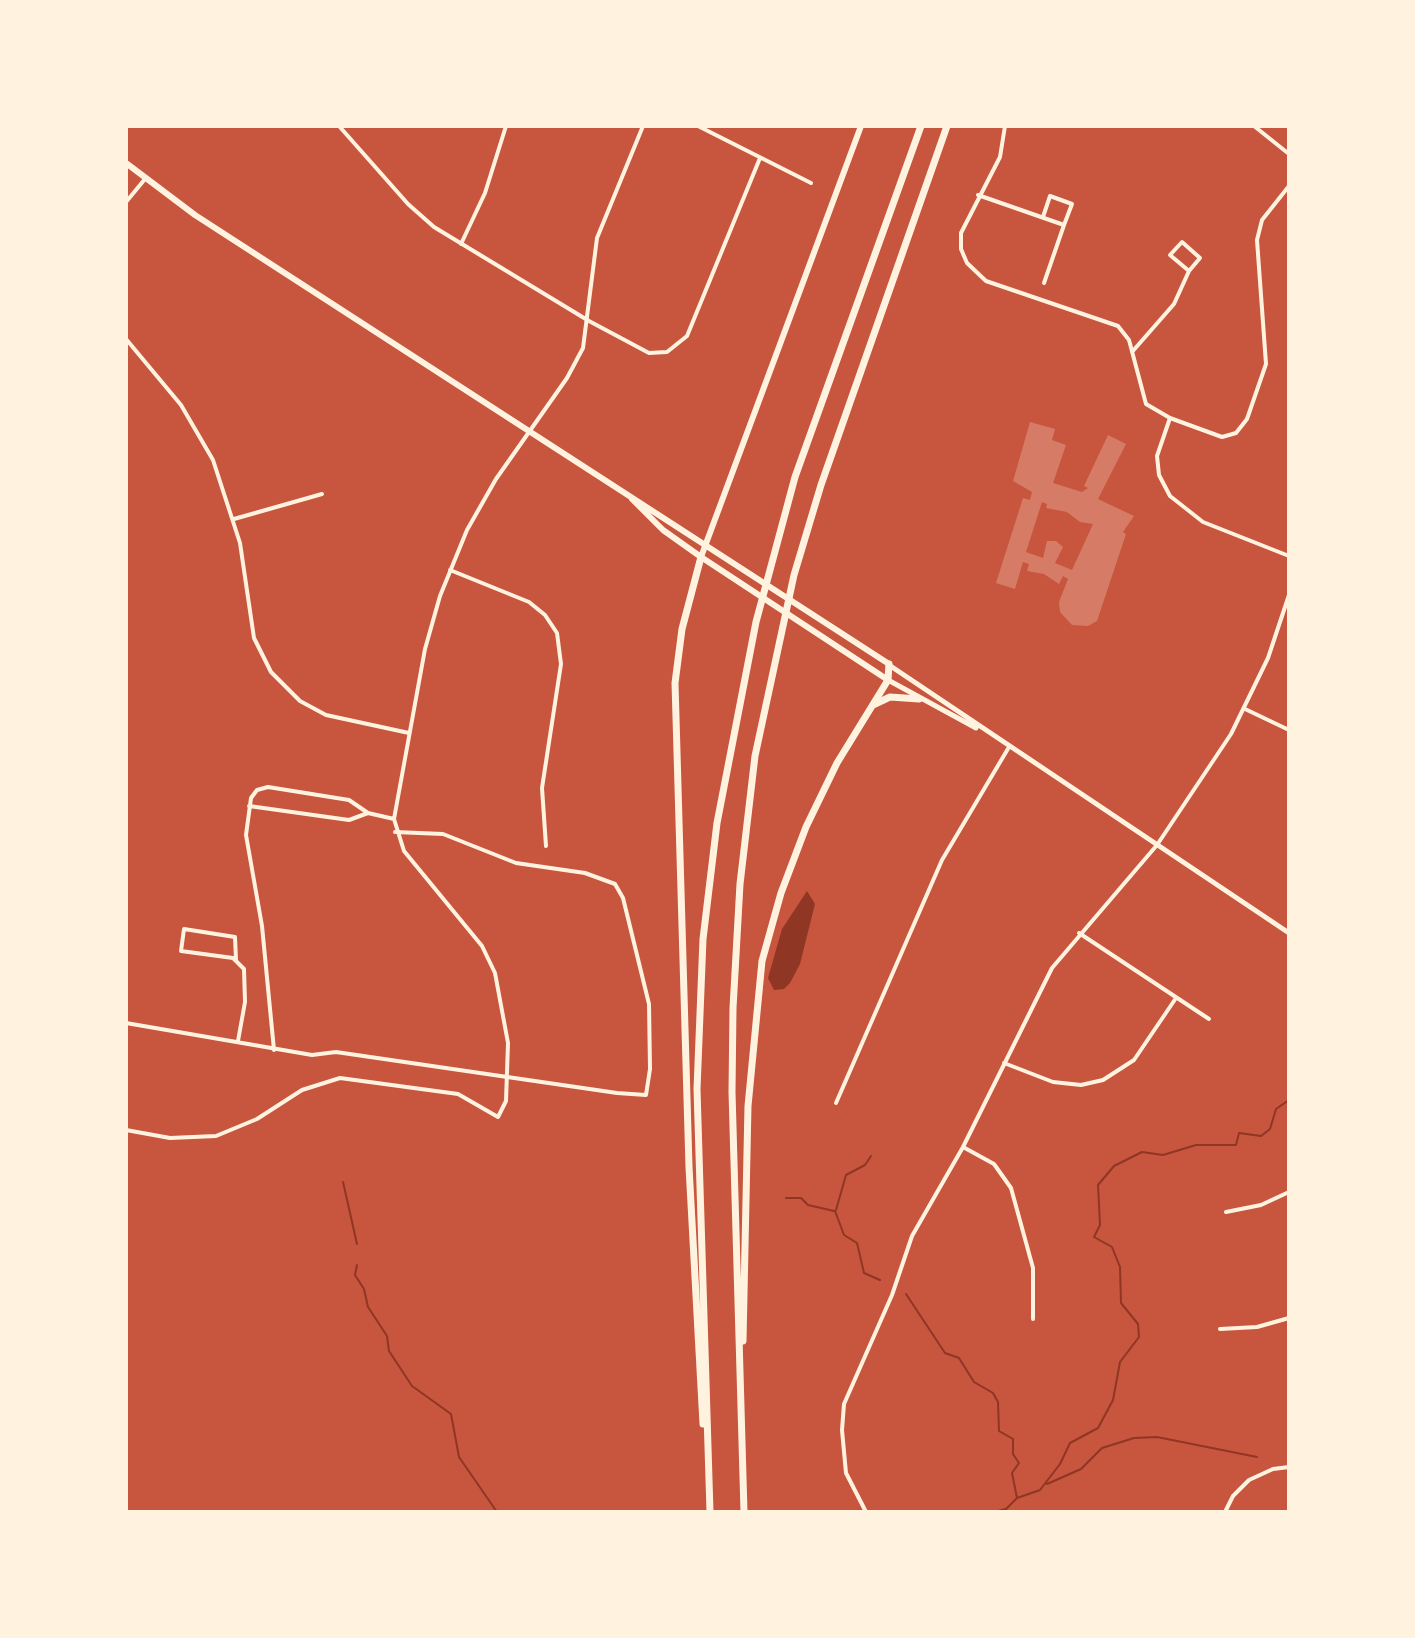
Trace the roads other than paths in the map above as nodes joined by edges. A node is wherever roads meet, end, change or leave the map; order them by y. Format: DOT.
graph roads {
  1 [pos="339,126"];
  2 [pos="506,126"];
  3 [pos="643,126"];
  4 [pos="698,126"];
  5 [pos="861,126"];
  6 [pos="921,126"];
  7 [pos="947,126"];
  8 [pos="1005,126"];
  9 [pos="1254,126"];
  10 [pos="1289,154"];
  11 [pos="760,158"];
  12 [pos="126,163"];
  13 [pos="145,179"];
  14 [pos="811,183"];
  15 [pos="1289,186"];
  16 [pos="978,195"];
  17 [pos="126,202"];
  18 [pos="1043,217"];
  19 [pos="1064,225"];
  20 [pos="461,244"];
  21 [pos="1189,271"];
  22 [pos="1044,283"];
  23 [pos="589,321"];
  24 [pos="126,339"];
  25 [pos="1132,352"];
  26 [pos="1170,418"];
  27 [pos="528,432"];
  28 [pos="322,494"];
  29 [pos="632,499"];
  30 [pos="234,519"];
  31 [pos="705,544"];
  32 [pos="1289,556"];
  33 [pos="701,557"];
  34 [pos="450,570"];
  35 [pos="1289,595"];
  36 [pos="889,664"];
  37 [pos="888,680"];
  38 [pos="919,699"];
  39 [pos="871,706"];
  40 [pos="1245,709"];
  41 [pos="1289,730"];
  42 [pos="409,733"];
  43 [pos="988,734"];
  44 [pos="1009,747"];
  45 [pos="249,806"];
  46 [pos="368,813"];
  47 [pos="394,819"];
  48 [pos="395,832"];
  49 [pos="1157,845"];
  50 [pos="546,846"];
  51 [pos="1079,933"];
  52 [pos="1289,933"];
  53 [pos="236,960"];
  54 [pos="1176,998"];
  55 [pos="1209,1019"];
  56 [pos="126,1023"];
  57 [pos="238,1041"];
  58 [pos="274,1050"];
  59 [pos="1004,1063"];
  60 [pos="508,1078"];
  61 [pos="836,1103"];
  62 [pos="126,1130"];
  63 [pos="963,1147"];
  64 [pos="1289,1192"];
  65 [pos="1226,1212"];
  66 [pos="1289,1318"];
  67 [pos="1033,1319"];
  68 [pos="1220,1329"];
  69 [pos="740,1412"];
  70 [pos="708,1449"];
  71 [pos="1289,1467"];
  72 [pos="710,1512"];
  73 [pos="744,1512"];
  74 [pos="866,1512"];
  75 [pos="1225,1512"];
  1 -- 20 [label="street"];
  2 -- 20 [label="street"];
  3 -- 23 [label="street"];
  4 -- 11 [label="street"];
  5 -- 31 [label="main road"];
  6 -- 70 [label="highway"];
  7 -- 69 [label="highway"];
  8 -- 16 [label="street"];
  9 -- 10 [label="street"];
  11 -- 14 [label="street"];
  11 -- 23 [label="street"];
  12 -- 13 [label="main road"];
  13 -- 17 [label="street"];
  13 -- 27 [label="main road"];
  15 -- 26 [label="street"];
  16 -- 18 [label="street"];
  16 -- 25 [label="street"];
  18 -- 19 [label="street"];
  18 -- 19 [label="street"];
  19 -- 22 [label="street"];
  20 -- 23 [label="street"];
  21 -- 21 [label="street"];
  21 -- 25 [label="street"];
  23 -- 27 [label="street"];
  24 -- 30 [label="street"];
  25 -- 26 [label="street"];
  26 -- 32 [label="street"];
  27 -- 29 [label="main road"];
  27 -- 34 [label="street"];
  28 -- 30 [label="street"];
  29 -- 31 [label="main road"];
  29 -- 33 [label="main road"];
  30 -- 42 [label="street"];
  31 -- 33 [label="main road"];
  31 -- 36 [label="main road"];
  33 -- 37 [label="main road"];
  33 -- 70 [label="highway"];
  34 -- 42 [label="street"];
  34 -- 50 [label="street"];
  35 -- 40 [label="street"];
  36 -- 37 [label="highway"];
  36 -- 43 [label="street"];
  37 -- 38 [label="street"];
  37 -- 39 [label="highway"];
  38 -- 39 [label="highway"];
  38 -- 43 [label="street"];
  39 -- 69 [label="highway"];
  40 -- 41 [label="street"];
  40 -- 49 [label="street"];
  42 -- 47 [label="street"];
  43 -- 44 [label="street"];
  44 -- 49 [label="street"];
  44 -- 61 [label="street"];
  45 -- 46 [label="street"];
  45 -- 46 [label="street"];
  45 -- 58 [label="street"];
  46 -- 47 [label="street"];
  47 -- 48 [label="street"];
  48 -- 60 [label="street"];
  48 -- 60 [label="street"];
  49 -- 51 [label="street"];
  49 -- 52 [label="street"];
  51 -- 54 [label="street"];
  51 -- 59 [label="street"];
  53 -- 53 [label="street"];
  53 -- 57 [label="street"];
  54 -- 55 [label="street"];
  54 -- 59 [label="street"];
  56 -- 57 [label="street"];
  57 -- 58 [label="street"];
  58 -- 60 [label="street"];
  59 -- 63 [label="street"];
  60 -- 62 [label="street"];
  63 -- 67 [label="street"];
  63 -- 74 [label="street"];
  64 -- 65 [label="street"];
  66 -- 68 [label="street"];
  69 -- 73 [label="highway"];
  70 -- 72 [label="highway"];
  71 -- 75 [label="street"];
}
